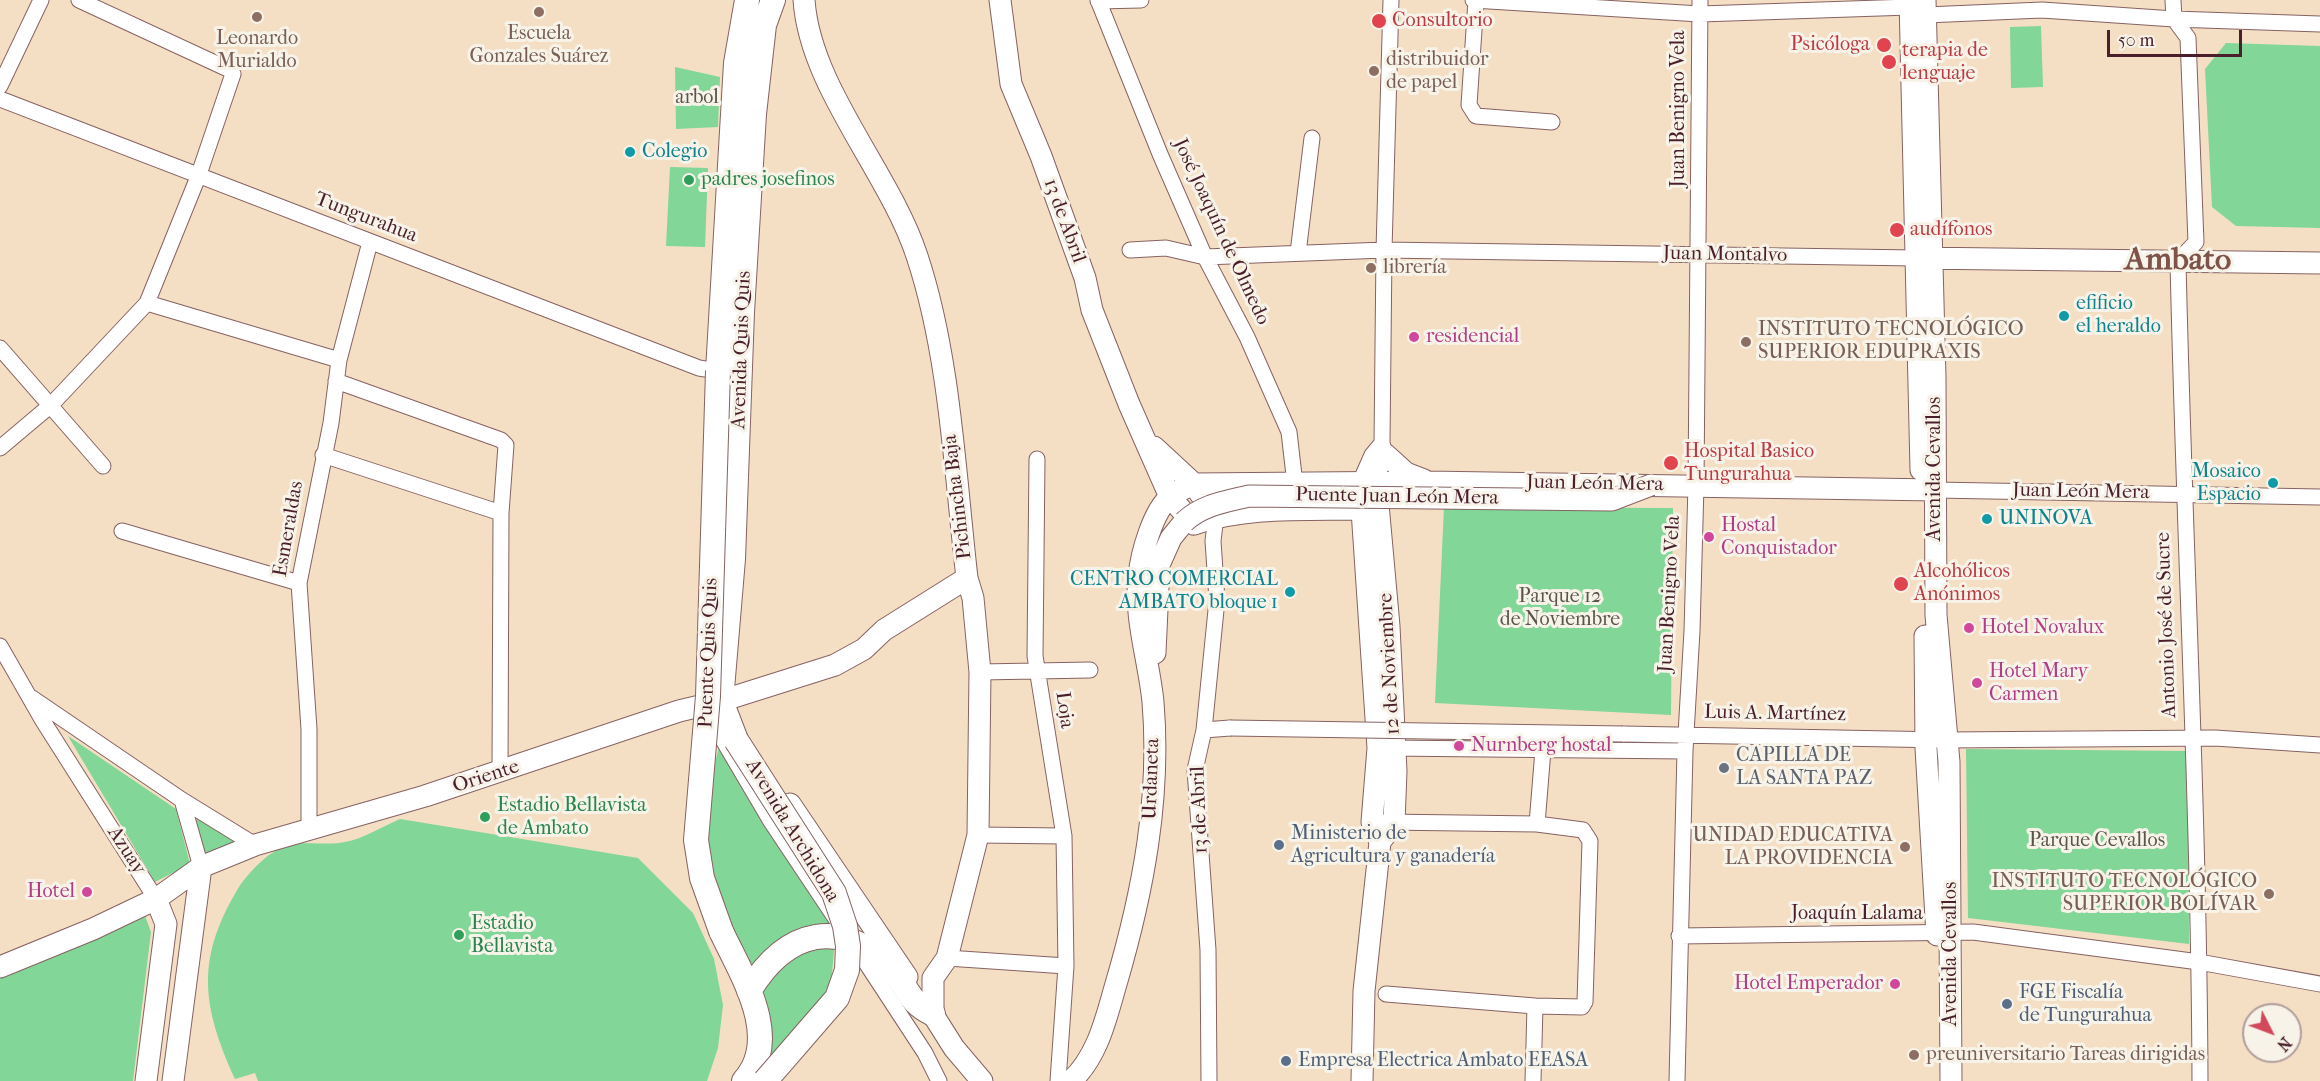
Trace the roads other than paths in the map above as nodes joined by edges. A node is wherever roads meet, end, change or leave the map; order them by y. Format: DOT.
graph roads {
  1 [pos="41,0"];
  2 [pos="79,0"];
  3 [pos="747,0"];
  4 [pos="773,0"];
  5 [pos="804,0"];
  6 [pos="1000,0"];
  7 [pos="1098,0"];
  8 [pos="1141,0"];
  9 [pos="1392,0"];
  10 [pos="1475,0"];
  11 [pos="2173,0"];
  12 [pos="1918,6"];
  13 [pos="1700,7"];
  14 [pos="2174,19"];
  15 [pos="2320,24"];
  16 [pos="0,86"];
  17 [pos="0,99"];
  18 [pos="1552,122"];
  19 [pos="1312,138"];
  20 [pos="198,177"];
  21 [pos="370,242"];
  22 [pos="1130,250"];
  23 [pos="1384,250"];
  24 [pos="1298,253"];
  25 [pos="1699,254"];
  26 [pos="1205,256"];
  27 [pos="1923,258"];
  28 [pos="2178,261"];
  29 [pos="2320,264"];
  30 [pos="147,303"];
  31 [pos="0,348"];
  32 [pos="339,360"];
  33 [pos="718,371"];
  34 [pos="336,381"];
  35 [pos="51,405"];
  36 [pos="1145,438"];
  37 [pos="0,448"];
  38 [pos="1384,448"];
  39 [pos="323,455"];
  40 [pos="1037,459"];
  41 [pos="103,466"];
  42 [pos="1368,482"];
  43 [pos="1427,482"];
  44 [pos="1194,484"];
  45 [pos="1295,484"];
  46 [pos="1651,485"];
  47 [pos="1696,485"];
  48 [pos="1928,490"];
  49 [pos="2183,494"];
  50 [pos="1170,497"];
  51 [pos="2320,497"];
  52 [pos="1362,509"];
  53 [pos="501,513"];
  54 [pos="1216,516"];
  55 [pos="1189,523"];
  56 [pos="122,531"];
  57 [pos="1213,541"];
  58 [pos="968,578"];
  59 [pos="299,583"];
  60 [pos="0,646"];
  61 [pos="1037,670"];
  62 [pos="1089,670"];
  63 [pos="980,672"];
  64 [pos="28,696"];
  65 [pos="712,703"];
  66 [pos="1153,704"];
  67 [pos="1204,730"];
  68 [pos="1685,734"];
  69 [pos="1936,739"];
  70 [pos="2192,740"];
  71 [pos="2320,745"];
  72 [pos="1386,748"];
  73 [pos="1543,750"];
  74 [pos="1685,751"];
  75 [pos="500,772"];
  76 [pos="182,801"];
  77 [pos="1371,822"];
  78 [pos="1394,823"];
  79 [pos="1537,824"];
  80 [pos="309,829"];
  81 [pos="978,835"];
  82 [pos="1064,836"];
  83 [pos="1380,842"];
  84 [pos="255,845"];
  85 [pos="201,867"];
  86 [pos="156,899"];
  87 [pos="1943,934"];
  88 [pos="1679,936"];
  89 [pos="851,940"];
  90 [pos="947,958"];
  91 [pos="2199,962"];
  92 [pos="1066,966"];
  93 [pos="0,967"];
  94 [pos="2320,984"];
  95 [pos="749,991"];
  96 [pos="1386,994"];
  97 [pos="1535,1006"];
  98 [pos="933,1014"];
  99 [pos="146,1081"];
  100 [pos="173,1081"];
  101 [pos="744,1081"];
  102 [pos="765,1081"];
  103 [pos="939,1081"];
  104 [pos="982,1081"];
  105 [pos="1058,1081"];
  106 [pos="1071,1081"];
  107 [pos="1209,1081"];
  108 [pos="1362,1081"];
  109 [pos="1533,1081"];
  110 [pos="1677,1081"];
  111 [pos="1936,1081"];
  112 [pos="1951,1081"];
  113 [pos="2200,1081"];
  1 -- 16 [label="street"];
  2 -- 20 [label="street"];
  3 -- 33 [label="main road, Avenida Quis Quis"];
  4 -- 65 [label="main road, Avenida Quis Quis"];
  5 -- 58 [label="street, Pichincha Baja"];
  6 -- 36 [label="street, 13 de Abril"];
  7 -- 8 [label="street"];
  7 -- 26 [label="street, José Joaquín de Olmedo"];
  9 -- 23 [label="street"];
  10 -- 13 [label="street"];
  10 -- 18 [label="street"];
  11 -- 14 [label="street"];
  12 -- 13 [label="street"];
  12 -- 14 [label="street"];
  12 -- 27 [label="street, Avenida Cevallos"];
  13 -- 25 [label="street, Juan Benigno Vela"];
  14 -- 15 [label="street"];
  14 -- 28 [label="street"];
  17 -- 20 [label="street, Tungurahua"];
  19 -- 24 [label="street"];
  20 -- 21 [label="street, Tungurahua"];
  20 -- 30 [label="street"];
  21 -- 32 [label="street, Esmeraldas"];
  21 -- 33 [label="street, Tungurahua"];
  22 -- 26 [label="street, Juan Montalvo"];
  23 -- 24 [label="street, Juan Montalvo"];
  23 -- 25 [label="street, Juan Montalvo"];
  23 -- 38 [label="street"];
  24 -- 26 [label="street, Juan Montalvo"];
  25 -- 27 [label="street, Juan Montalvo"];
  25 -- 47 [label="street, Juan Benigno Vela"];
  26 -- 45 [label="street, José Joaquín de Olmedo"];
  27 -- 28 [label="street, Juan Montalvo"];
  27 -- 48 [label="street, Avenida Cevallos"];
  28 -- 29 [label="street, Juan Montalvo"];
  28 -- 49 [label="street, Antonio José de Sucre"];
  30 -- 32 [label="street"];
  30 -- 35 [label="street"];
  31 -- 35 [label="street"];
  32 -- 34 [label="street, Esmeraldas"];
  33 -- 95 [label="main road, Puente Quis Quis, bridge"];
  34 -- 39 [label="street, Esmeraldas"];
  34 -- 53 [label="street"];
  35 -- 37 [label="street"];
  35 -- 41 [label="street"];
  36 -- 44 [label="street, 13 de Abril"];
  36 -- 50 [label="street, 13 de Abril"];
  38 -- 42 [label="street"];
  38 -- 43 [label="street"];
  39 -- 53 [label="street"];
  39 -- 59 [label="street, Esmeraldas"];
  40 -- 61 [label="street, Loja"];
  42 -- 43 [label="street, Juan León Mera"];
  42 -- 45 [label="street, Juan León Mera"];
  42 -- 52 [label="street, 12 de Noviembre"];
  42 -- 72 [label="street, 12 de Noviembre"];
  43 -- 46 [label="street, Juan León Mera"];
  44 -- 45 [label="street, Juan León Mera"];
  44 -- 50 [label="street"];
  44 -- 54 [label="street, 13 de Abril"];
  46 -- 47 [label="street, Juan León Mera"];
  46 -- 55 [label="street, Puente Juan León Mera, bridge"];
  47 -- 48 [label="street, Juan León Mera"];
  47 -- 68 [label="street, Juan Benigno Vela"];
  48 -- 49 [label="street, Juan León Mera"];
  48 -- 69 [label="street, Avenida Cevallos"];
  49 -- 51 [label="street, Juan León Mera"];
  49 -- 70 [label="street, Antonio José de Sucre"];
  50 -- 55 [label="street, 13 de Abril"];
  50 -- 66 [label="street, Urdaneta"];
  52 -- 54 [label="street"];
  52 -- 72 [label="street, 12 de Noviembre"];
  53 -- 75 [label="street"];
  54 -- 55 [label="street"];
  54 -- 57 [label="street, 13 de Abril"];
  55 -- 57 [label="street, 13 de Abril"];
  55 -- 66 [label="street"];
  56 -- 59 [label="street"];
  57 -- 67 [label="street, 13 de Abril"];
  58 -- 63 [label="street, Pichincha Baja"];
  58 -- 65 [label="street, Oriente"];
  59 -- 80 [label="street, Esmeraldas"];
  60 -- 64 [label="street, Azuay"];
  61 -- 62 [label="street"];
  61 -- 63 [label="street"];
  61 -- 82 [label="street, Loja"];
  63 -- 81 [label="street, Pichincha Baja"];
  64 -- 76 [label="street"];
  64 -- 86 [label="street, Azuay"];
  65 -- 75 [label="street, Oriente"];
  65 -- 89 [label="street"];
  65 -- 98 [label="street"];
  65 -- 102 [label="main road, Avenida Archidona, bridge"];
  66 -- 106 [label="street, Urdaneta"];
  67 -- 68 [label="street, Luis A. Martínez, bridge"];
  67 -- 107 [label="street, 13 de Abril"];
  68 -- 69 [label="street, Luis A. Martínez"];
  68 -- 74 [label="street, Juan Benigno Vela"];
  69 -- 70 [label="street, Luis A. Martínez"];
  69 -- 87 [label="street, Avenida Cevallos"];
  70 -- 71 [label="street, Luis A. Martínez"];
  70 -- 91 [label="street, Antonio José de Sucre"];
  72 -- 73 [label="street"];
  72 -- 77 [label="street, 12 de Noviembre"];
  72 -- 78 [label="street, 12 de Noviembre"];
  73 -- 74 [label="street"];
  73 -- 79 [label="street"];
  74 -- 88 [label="street, Juan Benigno Vela"];
  75 -- 80 [label="street, Oriente"];
  76 -- 84 [label="street"];
  76 -- 85 [label="street"];
  77 -- 78 [label="street"];
  77 -- 83 [label="street, 12 de Noviembre"];
  78 -- 79 [label="street"];
  78 -- 83 [label="street"];
  79 -- 97 [label="street"];
  80 -- 84 [label="street, Oriente"];
  81 -- 82 [label="street"];
  81 -- 90 [label="street, Pichincha Baja"];
  82 -- 92 [label="street, Loja"];
  83 -- 108 [label="street, 12 de Noviembre"];
  84 -- 85 [label="street, Oriente"];
  85 -- 86 [label="street, Oriente"];
  85 -- 100 [label="street"];
  86 -- 93 [label="street, Oriente"];
  86 -- 99 [label="street, Azuay"];
  87 -- 88 [label="street, Joaquín Lalama"];
  87 -- 91 [label="street, Joaquín Lalama"];
  87 -- 111 [label="street, Avenida Cevallos"];
  87 -- 112 [label="street, Avenida Cevallos"];
  88 -- 110 [label="street, Juan Benigno Vela"];
  89 -- 95 [label="main road"];
  89 -- 98 [label="main road"];
  89 -- 103 [label="street"];
  90 -- 92 [label="street"];
  90 -- 98 [label="street, Pichincha Baja"];
  91 -- 94 [label="street, Joaquín Lalama"];
  91 -- 113 [label="street, Antonio José de Sucre"];
  92 -- 105 [label="street, Loja"];
  95 -- 101 [label="main road, Puente Quis Quis"];
  96 -- 97 [label="street"];
  97 -- 109 [label="street"];
  98 -- 104 [label="street"];
}
